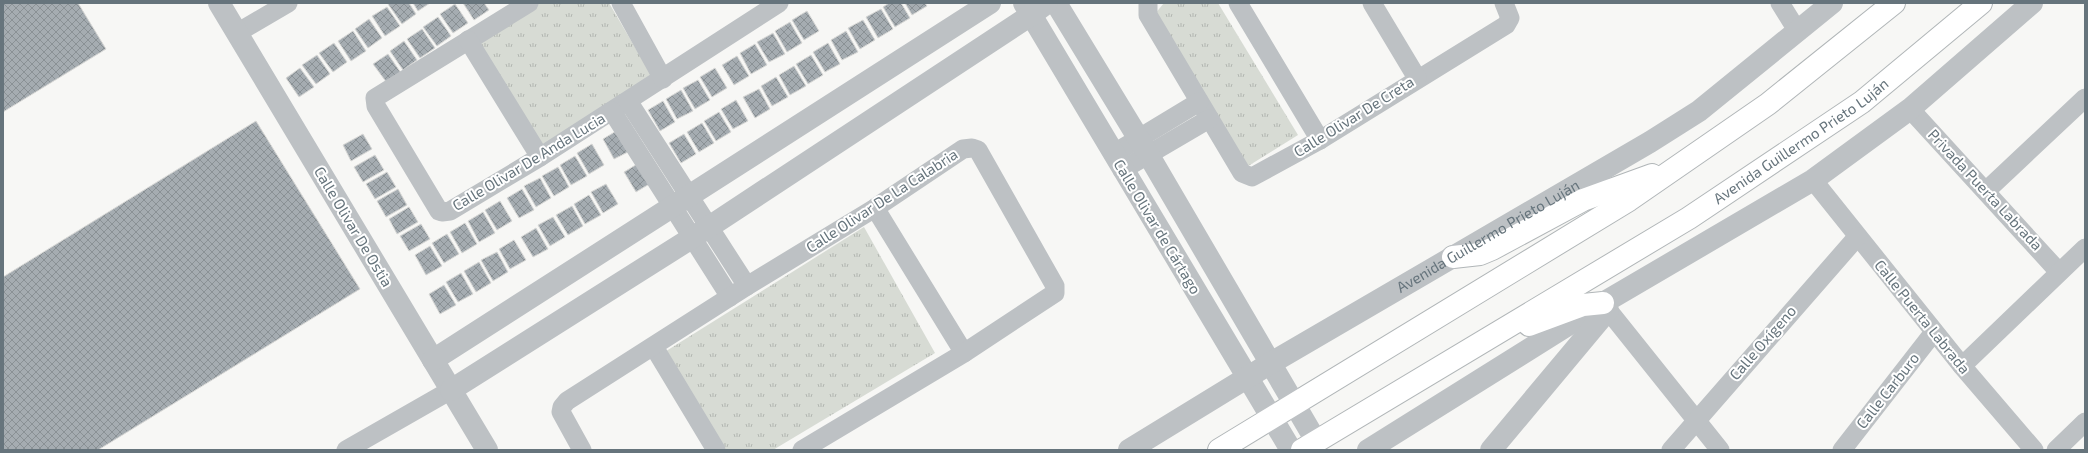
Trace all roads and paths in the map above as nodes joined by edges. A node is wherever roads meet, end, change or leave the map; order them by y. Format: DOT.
graph roads {
  1 [pos="220,3"];
  2 [pos="288,3"];
  3 [pos="529,3"];
  4 [pos="621,3"];
  5 [pos="779,3"];
  6 [pos="990,3"];
  7 [pos="1056,3"];
  8 [pos="1148,3"];
  9 [pos="1238,3"];
  10 [pos="1372,3"];
  11 [pos="1780,3"];
  12 [pos="1832,3"];
  13 [pos="1981,3"];
  14 [pos="2032,3"];
  15 [pos="1034,7"];
  16 [pos="1888,7"];
  17 [pos="1506,8"];
  18 [pos="758,9"];
  19 [pos="1798,32"];
  20 [pos="237,33"];
  21 [pos="468,40"];
  22 [pos="1417,78"];
  23 [pos="663,79"];
  24 [pos="2085,98"];
  25 [pos="628,101"];
  26 [pos="1199,102"];
  27 [pos="1910,109"];
  28 [pos="612,111"];
  29 [pos="1209,119"];
  30 [pos="1320,140"];
  31 [pos="1144,146"];
  32 [pos="540,157"];
  33 [pos="1118,162"];
  34 [pos="1679,165"];
  35 [pos="1813,180"];
  36 [pos="1986,191"];
  37 [pos="680,201"];
  38 [pos="875,208"];
  39 [pos="700,232"];
  40 [pos="1857,237"];
  41 [pos="2085,248"];
  42 [pos="1453,258"];
  43 [pos="2060,272"];
  44 [pos="746,286"];
  45 [pos="730,297"];
  46 [pos="1605,306"];
  47 [pos="1934,332"];
  48 [pos="654,347"];
  49 [pos="1467,350"];
  50 [pos="964,353"];
  51 [pos="433,360"];
  52 [pos="1271,363"];
  53 [pos="1962,366"];
  54 [pos="1247,378"];
  55 [pos="451,390"];
  56 [pos="1294,404"];
  57 [pos="1271,418"];
  58 [pos="1696,420"];
  59 [pos="2085,422"];
  60 [pos="1309,446"];
  61 [pos="2027,447"];
  62 [pos="346,450"];
  63 [pos="488,450"];
  64 [pos="582,450"];
  65 [pos="716,450"];
  66 [pos="802,450"];
  67 [pos="1129,450"];
  68 [pos="1218,450"];
  69 [pos="1292,450"];
  70 [pos="1368,450"];
  71 [pos="1491,450"];
  72 [pos="1671,450"];
  73 [pos="1720,450"];
  74 [pos="1842,450"];
  75 [pos="2056,450"];
  1 -- 20 [label="street, Calle Olivar De Ostia"];
  2 -- 20 [label="street"];
  3 -- 21 [label="street, Calle Olivar De Anda Lucia"];
  4 -- 23 [label="street"];
  5 -- 18 [label="street, Calle Olivar De Anda Lucia"];
  6 -- 37 [label="street"];
  7 -- 31 [label="street, Calle Olivar de Cártago"];
  8 -- 26 [label="street, Calle Olivar De Creta"];
  9 -- 30 [label="street"];
  10 -- 22 [label="street"];
  11 -- 19 [label="street"];
  12 -- 19 [label="street, Avenida Guillermo Prieto Luján"];
  13 -- 49 [label="main road, Avenida Guillermo Prieto Luján"];
  14 -- 27 [label="street, Avenida Guillermo Prieto Luján"];
  15 -- 33 [label="street, Calle Olivar de Cártago"];
  15 -- 39 [label="street"];
  16 -- 34 [label="main road"];
  17 -- 22 [label="street, Calle Olivar De Creta"];
  18 -- 23 [label="street, Calle Olivar De Anda Lucia"];
  19 -- 42 [label="street, Avenida Guillermo Prieto Luján"];
  20 -- 51 [label="street, Calle Olivar De Ostia"];
  21 -- 32 [label="street"];
  21 -- 32 [label="street, Calle Olivar De Anda Lucia"];
  22 -- 30 [label="street, Calle Olivar De Creta"];
  23 -- 25 [label="street, Calle Olivar De Anda Lucia"];
  24 -- 36 [label="street"];
  25 -- 28 [label="street, Calle Olivar De Anda Lucia"];
  25 -- 37 [label="street"];
  26 -- 29 [label="street, Calle Olivar De Creta"];
  26 -- 31 [label="street"];
  27 -- 35 [label="street, Avenida Guillermo Prieto Luján"];
  27 -- 36 [label="street, Privada Puerta Labrada"];
  28 -- 32 [label="street, Calle Olivar De Anda Lucia"];
  28 -- 37 [label="street"];
  29 -- 30 [label="street, Calle Olivar De Creta"];
  29 -- 31 [label="street"];
  31 -- 33 [label="street"];
  31 -- 52 [label="street, Calle Olivar de Cártago"];
  33 -- 54 [label="street, Calle Olivar de Cártago"];
  34 -- 42 [label="main road"];
  34 -- 56 [label="main road"];
  35 -- 40 [label="street, Calle Puerta Labrada"];
  35 -- 46 [label="street, Avenida Guillermo Prieto Luján"];
  36 -- 43 [label="street, Privada Puerta Labrada"];
  37 -- 39 [label="street"];
  37 -- 51 [label="street"];
  38 -- 44 [label="street, Calle Olivar De La Calabria"];
  38 -- 50 [label="street"];
  38 -- 50 [label="street, Calle Olivar De La Calabria"];
  39 -- 44 [label="street"];
  39 -- 45 [label="street"];
  39 -- 55 [label="street"];
  40 -- 47 [label="street, Calle Puerta Labrada"];
  40 -- 58 [label="street, Calle Oxígeno"];
  41 -- 43 [label="street"];
  42 -- 52 [label="street, Avenida Guillermo Prieto Luján"];
  43 -- 53 [label="street"];
  44 -- 45 [label="street, Calle Olivar De La Calabria"];
  45 -- 48 [label="street, Calle Olivar De La Calabria"];
  46 -- 49 [label="main road"];
  46 -- 58 [label="street"];
  46 -- 70 [label="street, Avenida Guillermo Prieto Luján"];
  46 -- 71 [label="street"];
  47 -- 53 [label="street, Calle Puerta Labrada"];
  47 -- 74 [label="street, Calle Carburo"];
  48 -- 64 [label="street, Calle Olivar De La Calabria"];
  48 -- 65 [label="street"];
  49 -- 60 [label="main road, Avenida Guillermo Prieto Luján"];
  50 -- 66 [label="street, Calle Olivar De La Calabria"];
  51 -- 55 [label="street, Calle Olivar De Ostia"];
  52 -- 54 [label="street, Avenida Guillermo Prieto Luján"];
  52 -- 56 [label="street, Calle Olivar de Cártago"];
  53 -- 61 [label="street, Calle Puerta Labrada"];
  54 -- 57 [label="street, Calle Olivar de Cártago"];
  54 -- 67 [label="street, Avenida Guillermo Prieto Luján"];
  55 -- 62 [label="street"];
  55 -- 63 [label="street, Calle Olivar De Ostia"];
  56 -- 57 [label="main road"];
  56 -- 60 [label="street, Calle Olivar de Cártago"];
  57 -- 68 [label="main road"];
  57 -- 69 [label="street, Calle Olivar de Cártago"];
  58 -- 72 [label="street, Calle Oxígeno"];
  58 -- 73 [label="street"];
  59 -- 75 [label="street"];
}
